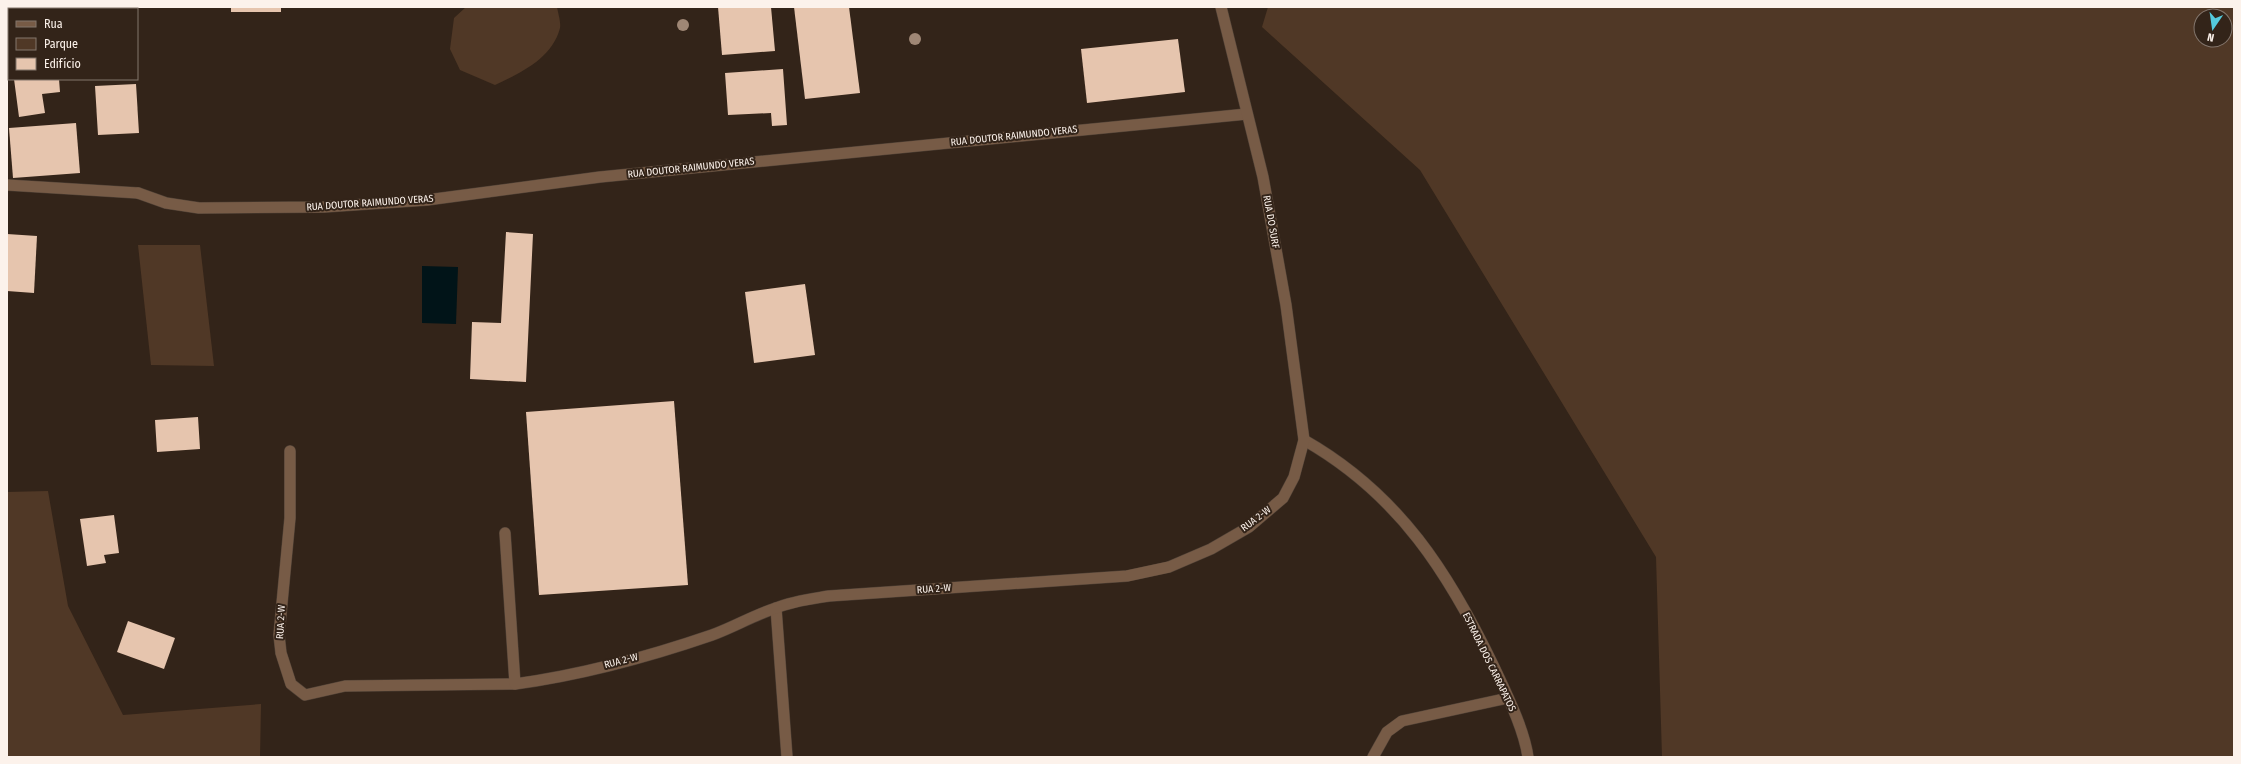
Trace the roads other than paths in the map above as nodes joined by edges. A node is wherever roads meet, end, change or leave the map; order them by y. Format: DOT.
graph roads {
  1 [pos="1221,7"];
  2 [pos="1246,114"];
  3 [pos="7,185"];
  4 [pos="1304,440"];
  5 [pos="290,450"];
  6 [pos="505,534"];
  7 [pos="776,608"];
  8 [pos="515,684"];
  9 [pos="1508,698"];
  10 [pos="787,757"];
  11 [pos="1373,757"];
  12 [pos="1528,757"];
  1 -- 2 [label="street, RUA DO SURF"];
  2 -- 3 [label="street, RUA DOUTOR RAIMUNDO VERAS"];
  2 -- 4 [label="street, RUA DO SURF"];
  4 -- 7 [label="street, RUA 2-W"];
  4 -- 9 [label="street, ESTRADA DOS CARRAPATOS"];
  5 -- 8 [label="street, RUA 2-W"];
  6 -- 8 [label="street"];
  7 -- 8 [label="street, RUA 2-W"];
  7 -- 10 [label="street"];
  9 -- 11 [label="street"];
  9 -- 12 [label="street, ESTRADA DOS CARRAPATOS"];
}
